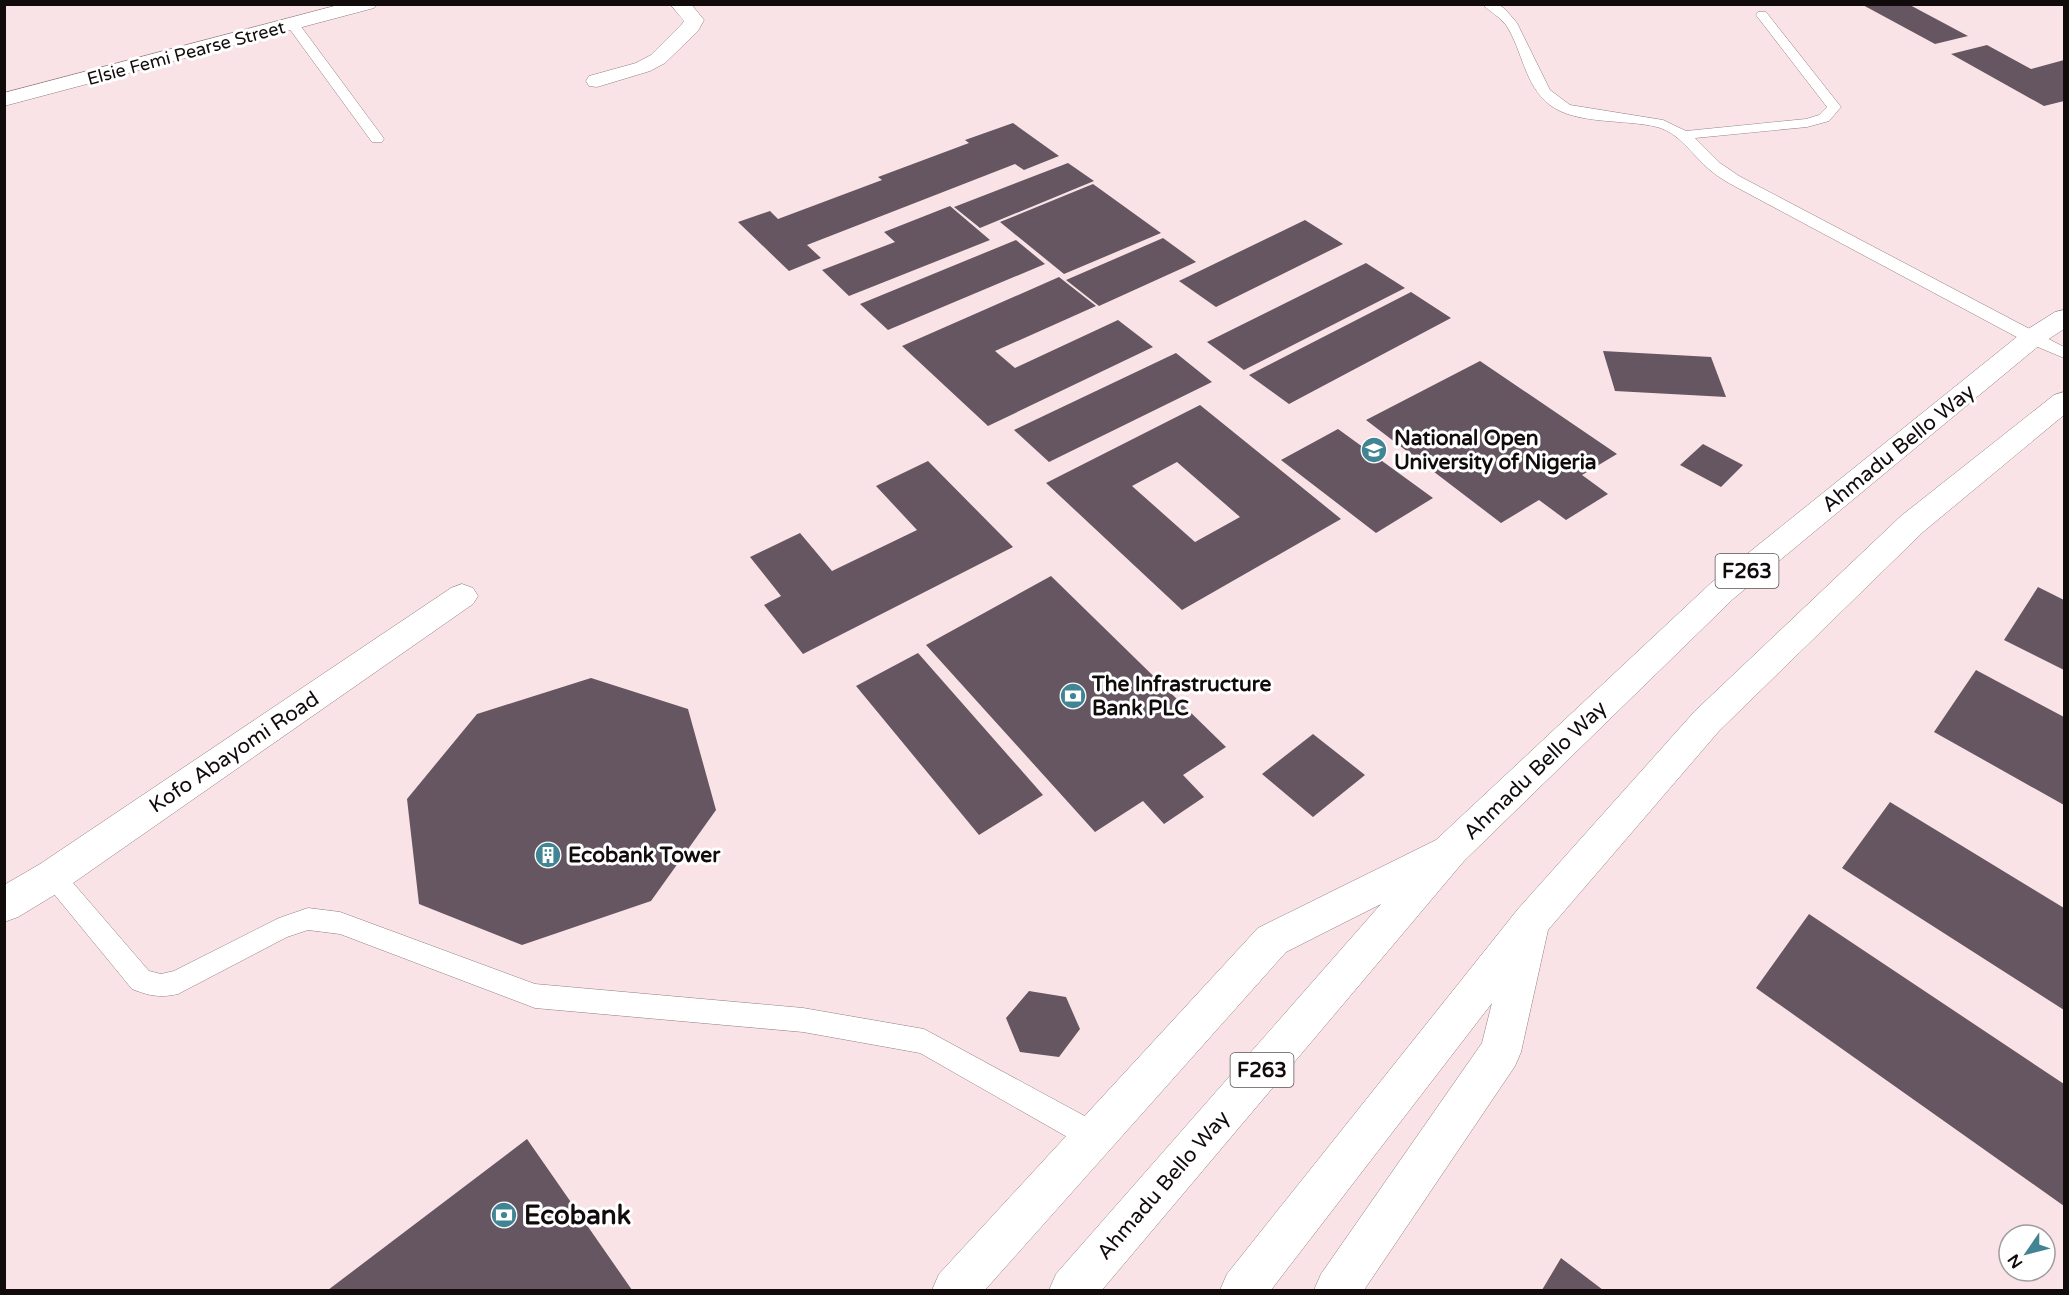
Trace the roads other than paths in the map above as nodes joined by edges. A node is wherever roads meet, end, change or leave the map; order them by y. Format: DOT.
graph roads {
  1 [pos="367,4"];
  2 [pos="680,4"];
  3 [pos="1488,4"];
  4 [pos="1762,15"];
  5 [pos="292,24"];
  6 [pos="597,81"];
  7 [pos="4,100"];
  8 [pos="1685,135"];
  9 [pos="376,139"];
  10 [pos="2064,318"];
  11 [pos="2032,338"];
  12 [pos="2064,353"];
  13 [pos="2064,401"];
  14 [pos="462,596"];
  15 [pos="1451,850"];
  16 [pos="53,876"];
  17 [pos="4,905"];
  18 [pos="1532,921"];
  19 [pos="1093,1136"];
  20 [pos="955,1290"];
  21 [pos="1072,1290"];
  22 [pos="1243,1290"];
  23 [pos="1337,1290"];
  1 -- 5 [label="main road, Elsie Femi Pearse Street"];
  2 -- 6 [label="main road"];
  3 -- 8 [label="lane"];
  4 -- 8 [label="lane"];
  5 -- 7 [label="main road, Elsie Femi Pearse Street"];
  5 -- 9 [label="lane"];
  8 -- 11 [label="lane"];
  10 -- 11 [label="main road, Ahmadu Bello Way / F263"];
  11 -- 12 [label="lane"];
  11 -- 15 [label="main road, Ahmadu Bello Way / F263"];
  13 -- 18 [label="main road"];
  14 -- 16 [label="main road, Kofo Abayomi Road"];
  15 -- 19 [label="main road"];
  15 -- 21 [label="main road, Ahmadu Bello Way / F263"];
  16 -- 17 [label="main road, Kofo Abayomi Road"];
  16 -- 19 [label="lane"];
  18 -- 22 [label="main road"];
  18 -- 23 [label="main road"];
  19 -- 20 [label="main road"];
}
